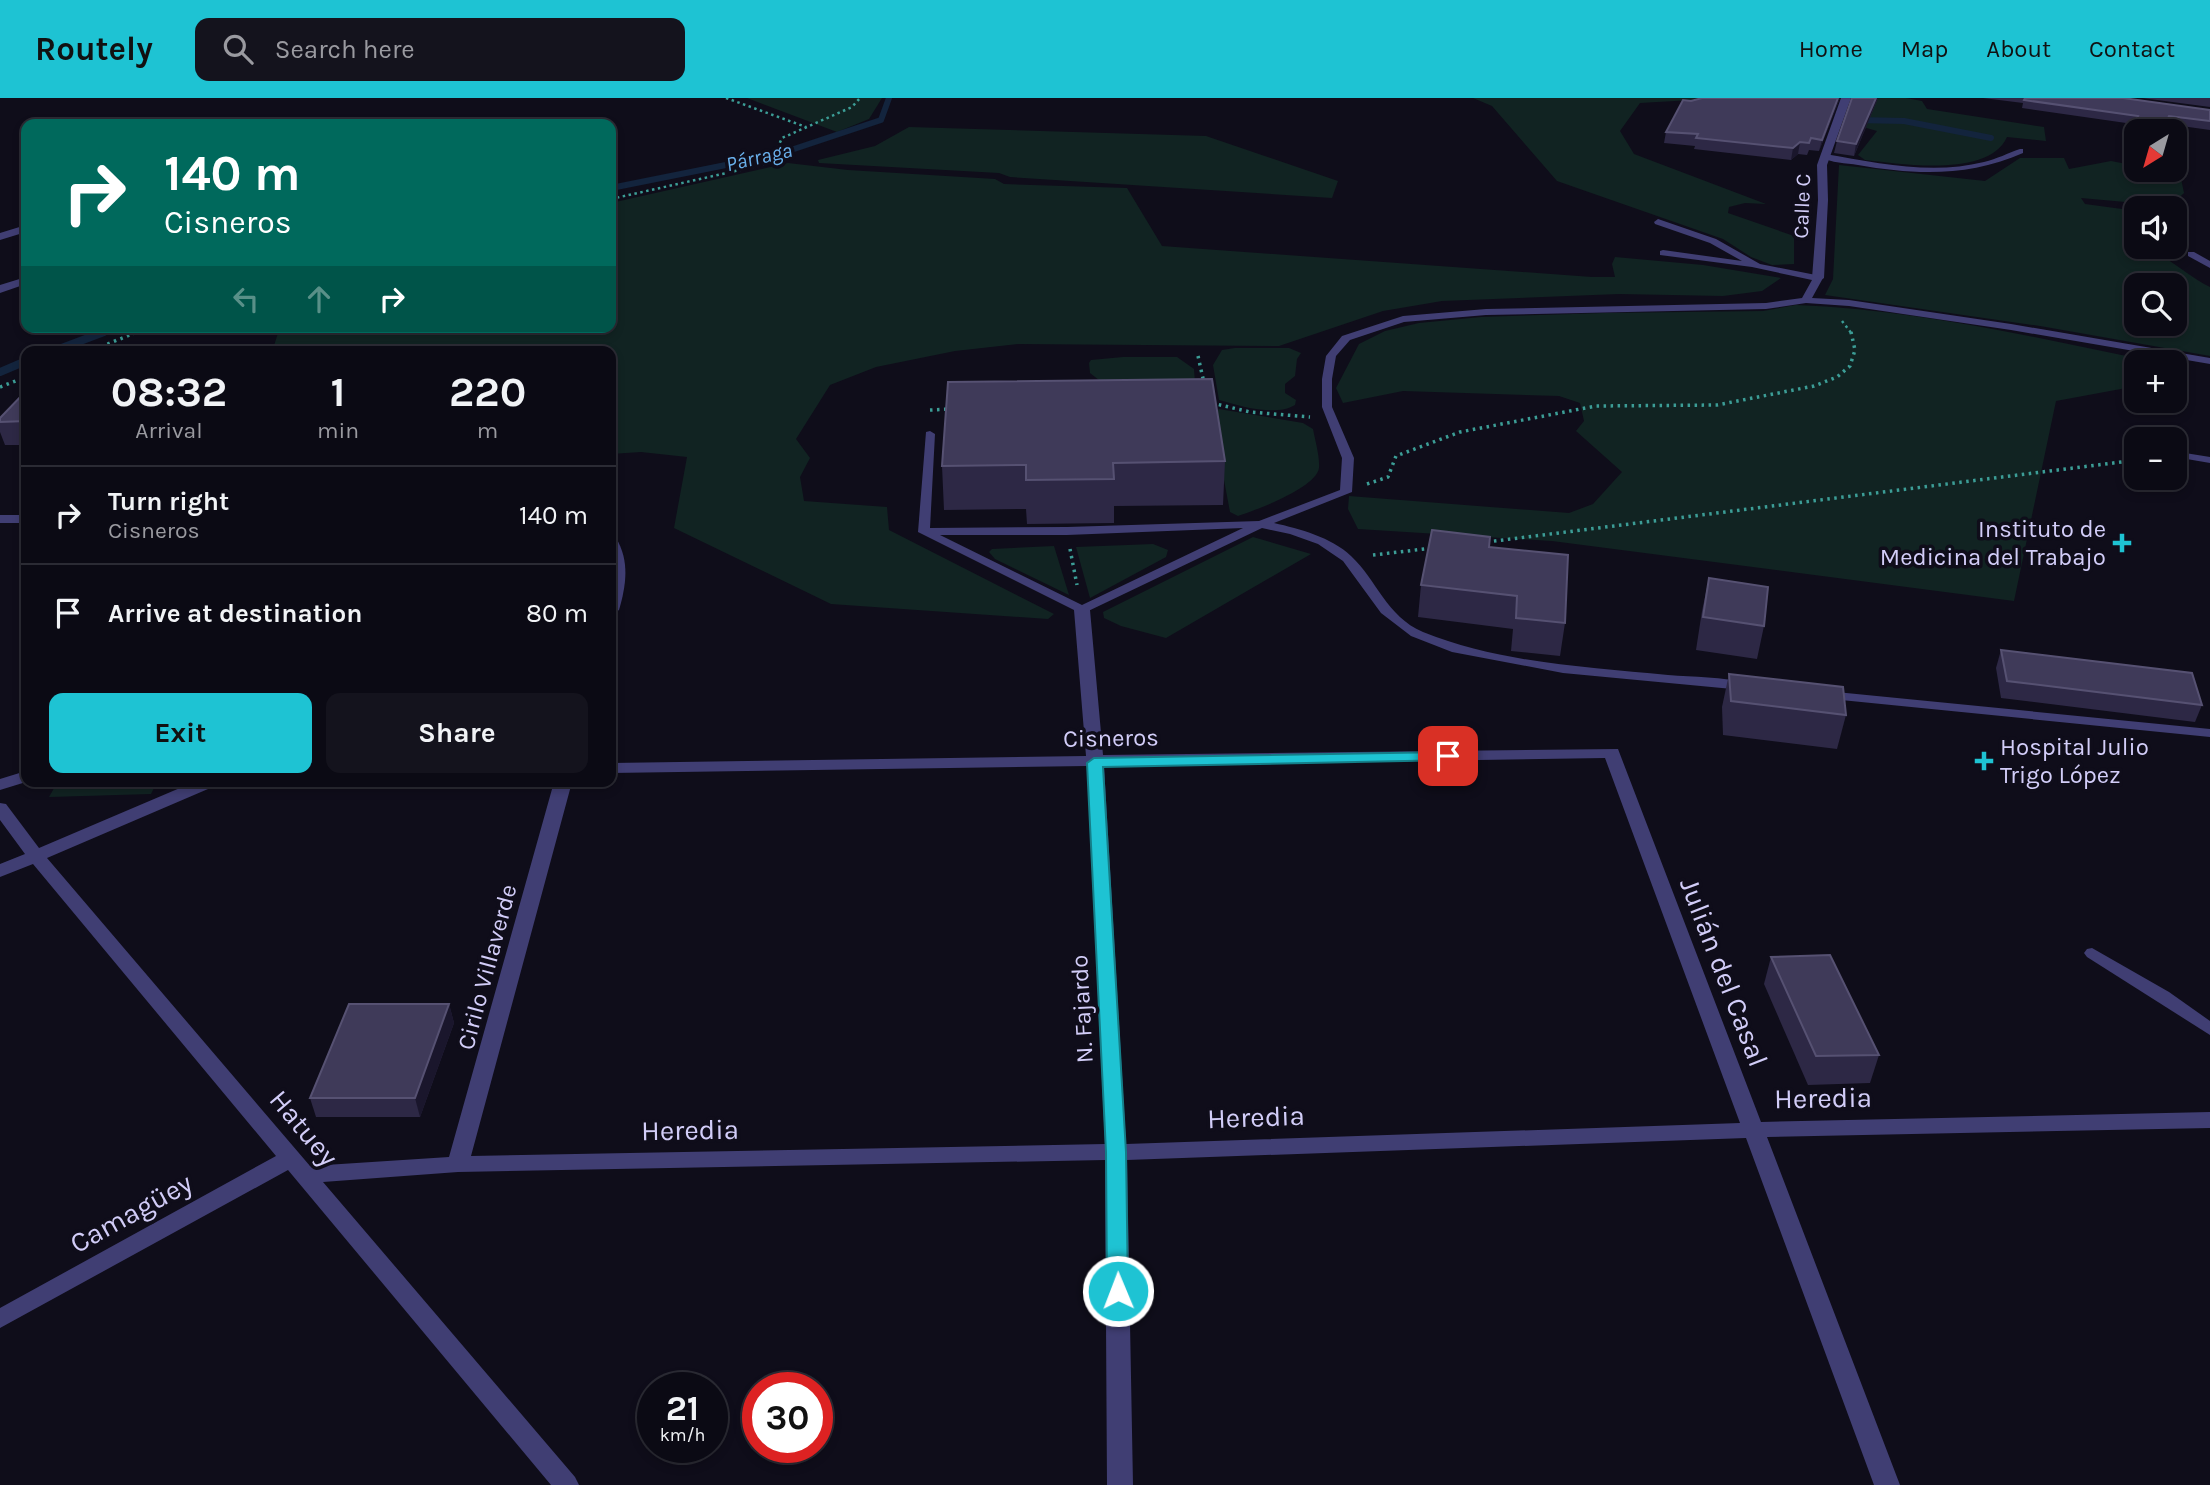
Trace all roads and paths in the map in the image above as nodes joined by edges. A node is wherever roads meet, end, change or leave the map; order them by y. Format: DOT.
graph roads {
  1 [pos="726,98"];
  2 [pos="860,98"];
  3 [pos="1846,98"];
  4 [pos="807,127"];
  5 [pos="2020,151"];
  6 [pos="1825,157"];
  7 [pos="616,198"];
  8 [pos="1658,222"];
  9 [pos="21,230"];
  10 [pos="0,237"];
  11 [pos="1663,253"];
  12 [pos="2191,254"];
  13 [pos="2210,265"];
  14 [pos="1757,266"];
  15 [pos="1818,278"];
  16 [pos="21,282"];
  17 [pos="0,289"];
  18 [pos="1806,300"];
  19 [pos="134,333"];
  20 [pos="103,346"];
  21 [pos="1198,356"];
  22 [pos="2210,361"];
  23 [pos="21,379"];
  24 [pos="0,387"];
  25 [pos="1204,394"];
  26 [pos="1205,401"];
  27 [pos="958,409"];
  28 [pos="930,410"];
  29 [pos="1332,419"];
  30 [pos="930,434"];
  31 [pos="2187,456"];
  32 [pos="2210,460"];
  33 [pos="2124,462"];
  34 [pos="1346,492"];
  35 [pos="0,519"];
  36 [pos="21,519"];
  37 [pos="1261,524"];
  38 [pos="1067,531"];
  39 [pos="924,532"];
  40 [pos="1475,543"];
  41 [pos="1437,548"];
  42 [pos="616,552"];
  43 [pos="1347,558"];
  44 [pos="616,592"];
  45 [pos="1082,610"];
  46 [pos="1756,688"];
  47 [pos="1811,693"];
  48 [pos="2210,733"];
  49 [pos="1612,753"];
  50 [pos="1094,763"];
  51 [pos="616,768"];
  52 [pos="21,778"];
  53 [pos="0,785"];
  54 [pos="197,787"];
  55 [pos="562,787"];
  56 [pos="0,807"];
  57 [pos="36,856"];
  58 [pos="0,872"];
  59 [pos="2092,953"];
  60 [pos="2210,1029"];
  61 [pos="2210,1120"];
  62 [pos="1754,1130"];
  63 [pos="1116,1152"];
  64 [pos="458,1164"];
  65 [pos="297,1166"];
  66 [pos="0,1319"];
  67 [pos="566,1485"];
  68 [pos="1120,1485"];
  69 [pos="1887,1485"];
  1 -- 4 [label="path"];
  2 -- 4 [label="path"];
  3 -- 6 [label="street, Calle C"];
  4 -- 7 [label="path"];
  5 -- 6 [label="lane"];
  6 -- 15 [label="street, Calle C"];
  8 -- 14 [label="lane"];
  9 -- 10 [label="street"];
  11 -- 14 [label="lane"];
  12 -- 13 [label="lane"];
  14 -- 15 [label="lane"];
  15 -- 18 [label="lane"];
  16 -- 17 [label="street"];
  18 -- 22 [label="lane"];
  18 -- 29 [label="lane"];
  18 -- 34 [label="path"];
  19 -- 20 [label="path"];
  21 -- 25 [label="path"];
  23 -- 24 [label="path"];
  26 -- 29 [label="path"];
  27 -- 28 [label="path"];
  29 -- 34 [label="lane"];
  30 -- 39 [label="lane"];
  31 -- 32 [label="lane"];
  33 -- 40 [label="path"];
  34 -- 37 [label="lane"];
  35 -- 36 [label="street"];
  37 -- 38 [label="lane"];
  37 -- 43 [label="lane"];
  37 -- 45 [label="lane"];
  38 -- 39 [label="lane"];
  38 -- 45 [label="path"];
  39 -- 45 [label="lane"];
  41 -- 43 [label="path"];
  42 -- 44 [label="street"];
  43 -- 46 [label="lane"];
  45 -- 50 [label="street, N. Fajardo"];
  47 -- 48 [label="lane"];
  49 -- 50 [label="street, Cisneros"];
  49 -- 62 [label="street, Julián del Casal"];
  50 -- 51 [label="street, Cisneros"];
  50 -- 63 [label="street, N. Fajardo"];
  52 -- 53 [label="street"];
  54 -- 57 [label="street"];
  55 -- 64 [label="street, Cirilo Villaverde"];
  56 -- 57 [label="street, Hatuey"];
  57 -- 58 [label="street"];
  57 -- 65 [label="street, Hatuey"];
  59 -- 60 [label="lane"];
  61 -- 62 [label="street, Heredia"];
  62 -- 63 [label="street, Heredia"];
  62 -- 69 [label="street, Julián del Casal"];
  63 -- 64 [label="street, Heredia"];
  63 -- 68 [label="street, N. Fajardo"];
  64 -- 65 [label="street, Heredia"];
  65 -- 66 [label="street, Camagüey"];
  65 -- 67 [label="street, Hatuey"];
}
